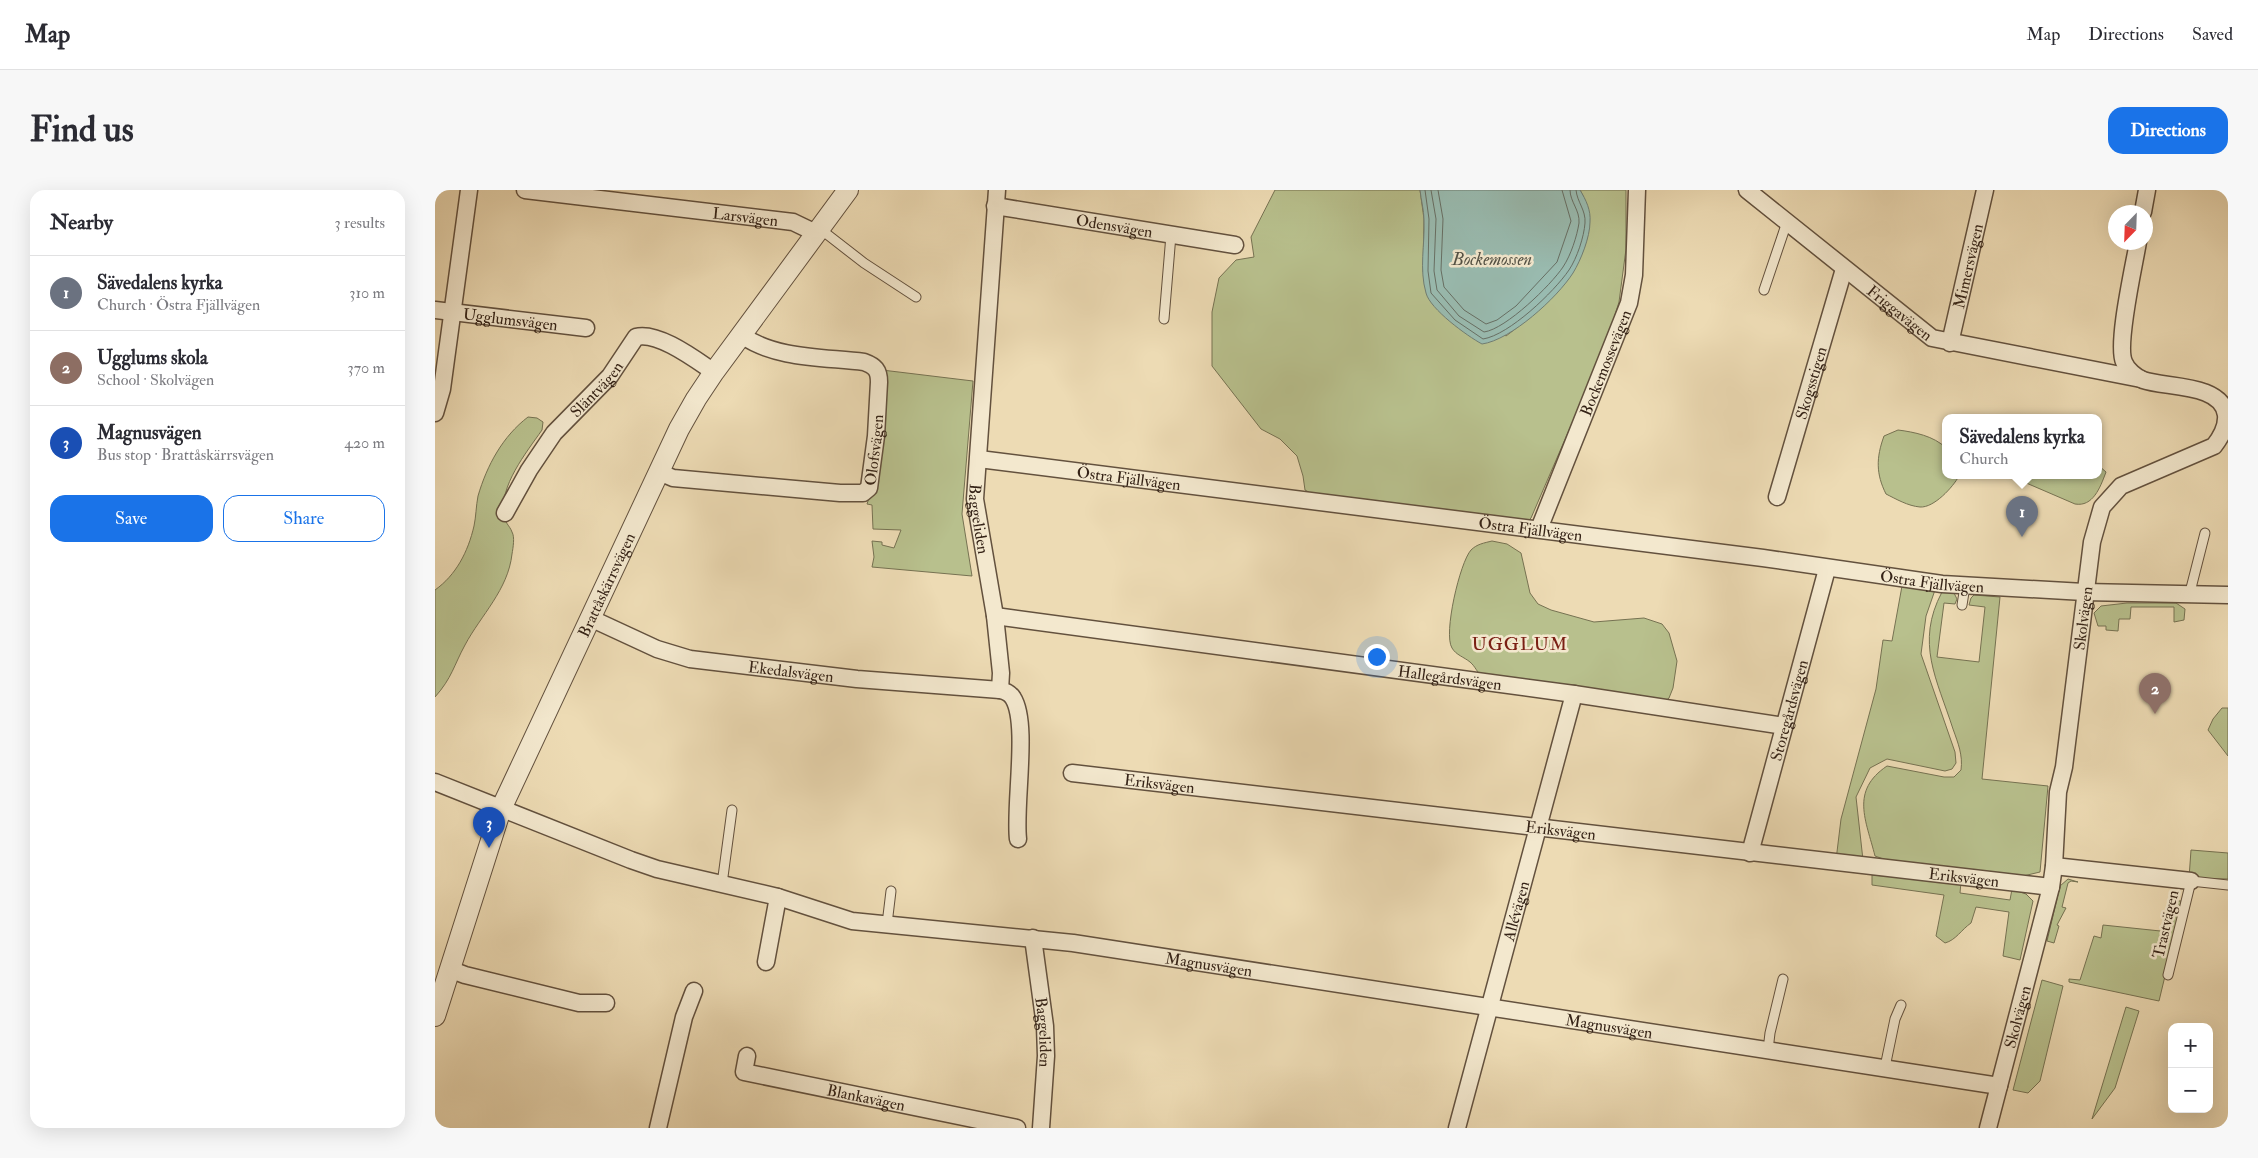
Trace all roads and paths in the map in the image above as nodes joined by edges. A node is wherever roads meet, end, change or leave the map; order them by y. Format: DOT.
graph roads {
  1 [pos="469,190"];
  2 [pos="525,190"];
  3 [pos="847,190"];
  4 [pos="1637,190"];
  5 [pos="1747,190"];
  6 [pos="1985,190"];
  7 [pos="2147,190"];
  8 [pos="996,198"];
  9 [pos="2144,205"];
  10 [pos="1787,222"];
  11 [pos="818,231"];
  12 [pos="1171,235"];
  13 [pos="1235,245"];
  14 [pos="2137,250"];
  15 [pos="1844,269"];
  16 [pos="1764,290"];
  17 [pos="916,296"];
  18 [pos="435,310"];
  19 [pos="452,312"];
  20 [pos="1165,319"];
  21 [pos="586,328"];
  22 [pos="743,336"];
  23 [pos="1951,343"];
  24 [pos="714,372"];
  25 [pos="2143,380"];
  26 [pos="435,413"];
  27 [pos="2227,416"];
  28 [pos="979,460"];
  29 [pos="659,472"];
  30 [pos="1777,497"];
  31 [pos="505,513"];
  32 [pos="1539,529"];
  33 [pos="2205,533"];
  34 [pos="1827,569"];
  35 [pos="1965,586"];
  36 [pos="2084,592"];
  37 [pos="2228,595"];
  38 [pos="2189,596"];
  39 [pos="1962,605"];
  40 [pos="995,616"];
  41 [pos="590,618"];
  42 [pos="1000,690"];
  43 [pos="1574,694"];
  44 [pos="1784,726"];
  45 [pos="1072,773"];
  46 [pos="435,782"];
  47 [pos="501,809"];
  48 [pos="732,810"];
  49 [pos="1537,828"];
  50 [pos="1018,839"];
  51 [pos="1750,853"];
  52 [pos="2054,866"];
  53 [pos="2191,881"];
  54 [pos="722,884"];
  55 [pos="2228,885"];
  56 [pos="2051,887"];
  57 [pos="891,891"];
  58 [pos="778,897"];
  59 [pos="887,924"];
  60 [pos="1033,938"];
  61 [pos="767,962"];
  62 [pos="449,969"];
  63 [pos="2168,975"];
  64 [pos="1783,979"];
  65 [pos="694,991"];
  66 [pos="606,1003"];
  67 [pos="1901,1006"];
  68 [pos="1489,1007"];
  69 [pos="435,1016"];
  70 [pos="1768,1050"];
  71 [pos="746,1064"];
  72 [pos="1885,1067"];
  73 [pos="1999,1086"];
  74 [pos="658,1128"];
  75 [pos="1017,1128"];
  76 [pos="1041,1128"];
  77 [pos="1457,1128"];
  78 [pos="1988,1128"];
  1 -- 19 [label="street"];
  2 -- 11 [label="street, Larsvägen"];
  3 -- 11 [label="street, Brattåskärrsvägen"];
  4 -- 32 [label="street, Bockemossevägen"];
  5 -- 10 [label="street, Friggavägen"];
  6 -- 23 [label="street, Mimersvägen"];
  7 -- 9 [label="street"];
  8 -- 12 [label="street, Odensvägen"];
  8 -- 28 [label="street, Baggeliden"];
  10 -- 15 [label="street, Friggavägen"];
  10 -- 16 [label="lane"];
  11 -- 17 [label="lane"];
  11 -- 22 [label="street, Brattåskärrsvägen"];
  12 -- 13 [label="street, Odensvägen"];
  12 -- 20 [label="lane"];
  14 -- 25 [label="street"];
  15 -- 23 [label="street, Friggavägen"];
  15 -- 30 [label="street, Skogsstigen"];
  18 -- 19 [label="street, Ugglumsvägen"];
  19 -- 21 [label="street, Ugglumsvägen"];
  19 -- 26 [label="street"];
  22 -- 24 [label="street, Brattåskärrsvägen"];
  22 -- 29 [label="street, Olofsvägen"];
  23 -- 25 [label="street, Friggavägen"];
  24 -- 29 [label="street, Brattåskärrsvägen"];
  24 -- 31 [label="street, Släntvägen"];
  25 -- 27 [label="street, Skolvägen"];
  27 -- 36 [label="street, Skolvägen"];
  28 -- 32 [label="street, Östra Fjällvägen"];
  28 -- 40 [label="street, Baggeliden"];
  29 -- 41 [label="street, Brattåskärrsvägen"];
  32 -- 34 [label="street, Östra Fjällvägen"];
  33 -- 38 [label="lane"];
  34 -- 35 [label="street, Östra Fjällvägen"];
  34 -- 44 [label="street, Storegårdsvägen"];
  35 -- 36 [label="street, Östra Fjällvägen"];
  35 -- 39 [label="lane"];
  36 -- 38 [label="street, Östra Fjällvägen"];
  36 -- 52 [label="street, Skolvägen"];
  37 -- 38 [label="street, Östra Fjällvägen"];
  40 -- 42 [label="street, Baggeliden"];
  40 -- 43 [label="street, Hallegårdsvägen"];
  41 -- 42 [label="street, Ekedalsvägen"];
  41 -- 47 [label="street, Brattåskärrsvägen"];
  42 -- 50 [label="street"];
  43 -- 44 [label="street, Hallegårdsvägen"];
  43 -- 49 [label="street, Allévägen"];
  44 -- 51 [label="street, Storegårdsvägen"];
  45 -- 49 [label="street, Eriksvägen"];
  46 -- 47 [label="street, Magnusvägen"];
  47 -- 54 [label="street, Magnusvägen"];
  47 -- 62 [label="street, Brattåskärrsvägen"];
  48 -- 54 [label="lane"];
  49 -- 51 [label="street, Eriksvägen"];
  49 -- 68 [label="street, Allévägen"];
  51 -- 56 [label="street, Eriksvägen"];
  52 -- 53 [label="street"];
  52 -- 56 [label="street, Skolvägen"];
  53 -- 55 [label="lane"];
  53 -- 63 [label="lane, Trastvägen"];
  54 -- 58 [label="street, Magnusvägen"];
  56 -- 73 [label="street, Skolvägen"];
  57 -- 59 [label="lane"];
  58 -- 59 [label="street, Magnusvägen"];
  58 -- 61 [label="street"];
  59 -- 60 [label="street, Magnusvägen"];
  60 -- 68 [label="street, Magnusvägen"];
  60 -- 76 [label="street, Baggeliden"];
  62 -- 66 [label="street"];
  62 -- 69 [label="street, Brattåskärrsvägen"];
  64 -- 70 [label="lane"];
  65 -- 74 [label="street"];
  67 -- 72 [label="lane"];
  68 -- 70 [label="street, Magnusvägen"];
  68 -- 77 [label="street, Allévägen"];
  70 -- 72 [label="street, Magnusvägen"];
  71 -- 75 [label="street, Blankavägen"];
  72 -- 73 [label="street, Magnusvägen"];
  73 -- 78 [label="street, Skolvägen"];
}
